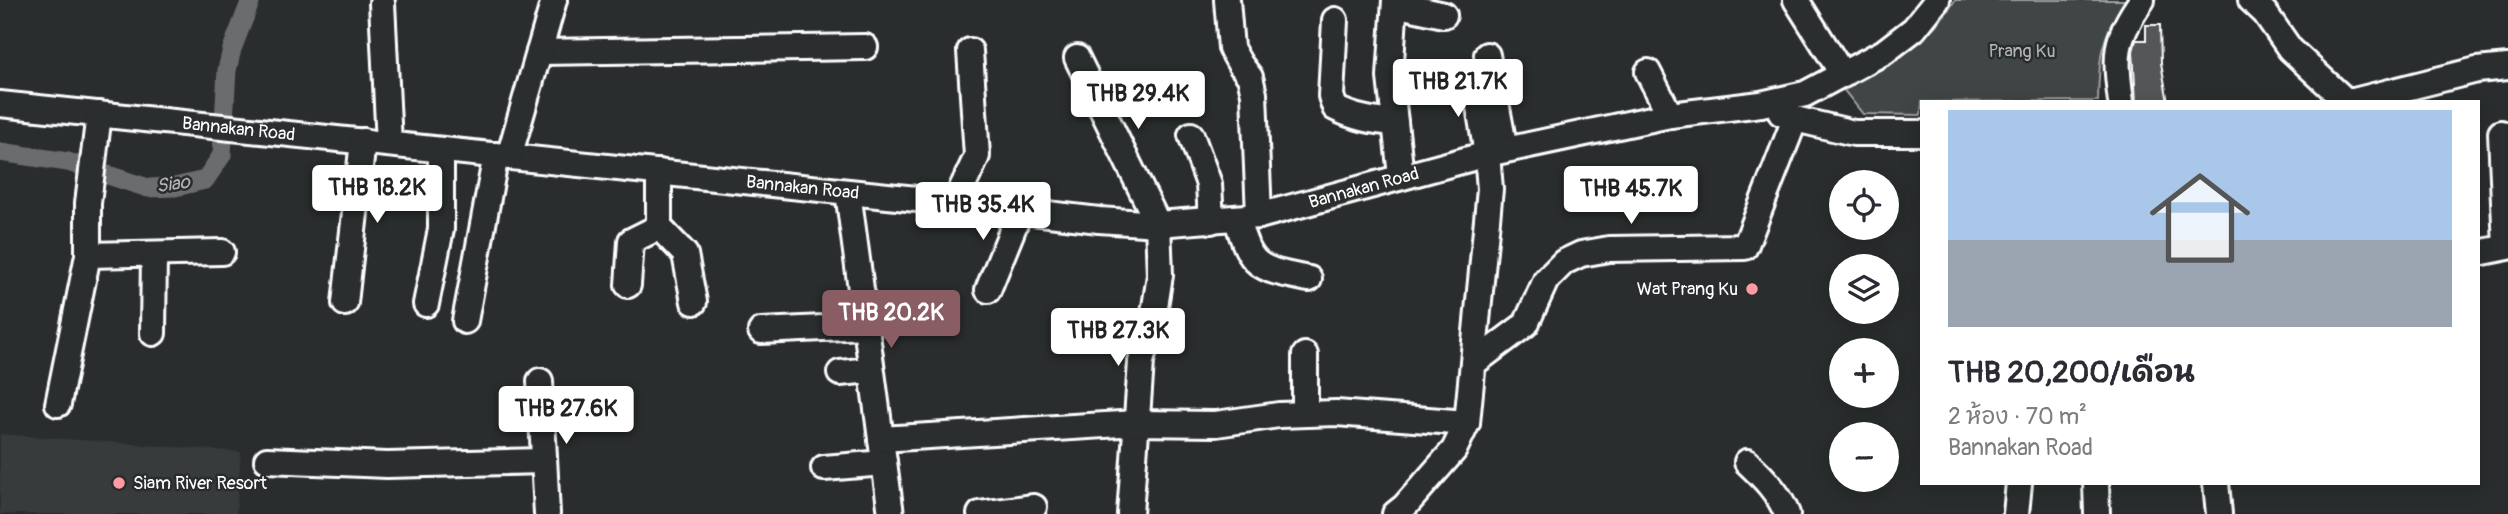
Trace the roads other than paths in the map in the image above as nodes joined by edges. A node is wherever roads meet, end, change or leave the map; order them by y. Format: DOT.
graph roads {
  1 [pos="554,0"];
  2 [pos="1227,0"];
  3 [pos="1796,0"];
  4 [pos="2142,0"];
  5 [pos="2251,0"];
  6 [pos="1936,1"];
  7 [pos="1395,2"];
  8 [pos="382,3"];
  9 [pos="1444,15"];
  10 [pos="1335,20"];
  11 [pos="865,47"];
  12 [pos="970,51"];
  13 [pos="539,52"];
  14 [pos="1487,55"];
  15 [pos="1077,58"];
  16 [pos="2508,67"];
  17 [pos="1648,72"];
  18 [pos="1843,75"];
  19 [pos="1474,77"];
  20 [pos="2120,100"];
  21 [pos="2346,100"];
  22 [pos="2356,100"];
  23 [pos="0,104"];
  24 [pos="1761,104"];
  25 [pos="99,114"];
  26 [pos="1670,115"];
  27 [pos="1795,119"];
  28 [pos="1395,123"];
  29 [pos="1920,132"];
  30 [pos="1191,135"];
  31 [pos="363,141"];
  32 [pos="2504,143"];
  33 [pos="389,144"];
  34 [pos="441,150"];
  35 [pos="1496,152"];
  36 [pos="503,156"];
  37 [pos="659,172"];
  38 [pos="1401,176"];
  39 [pos="848,192"];
  40 [pos="955,203"];
  41 [pos="1020,211"];
  42 [pos="1248,217"];
  43 [pos="1211,221"];
  44 [pos="1158,224"];
  45 [pos="659,227"];
  46 [pos="2507,247"];
  47 [pos="222,252"];
  48 [pos="2480,253"];
  49 [pos="154,254"];
  50 [pos="88,255"];
  51 [pos="1309,279"];
  52 [pos="628,285"];
  53 [pos="988,290"];
  54 [pos="694,302"];
  55 [pos="345,303"];
  56 [pos="426,304"];
  57 [pos="465,321"];
  58 [pos="865,326"];
  59 [pos="761,331"];
  60 [pos="153,333"];
  61 [pos="1305,355"];
  62 [pos="1474,363"];
  63 [pos="871,370"];
  64 [pos="840,373"];
  65 [pos="540,381"];
  66 [pos="58,404"];
  67 [pos="1305,414"];
  68 [pos="1137,422"];
  69 [pos="1467,423"];
  70 [pos="881,439"];
  71 [pos="268,460"];
  72 [pos="544,461"];
  73 [pos="884,463"];
  74 [pos="1747,463"];
  75 [pos="824,468"];
  76 [pos="2020,485"];
  77 [pos="2096,485"];
  78 [pos="2216,485"];
  79 [pos="1034,507"];
  80 [pos="547,514"];
  81 [pos="891,514"];
  82 [pos="980,514"];
  83 [pos="1130,514"];
  84 [pos="1395,514"];
  85 [pos="1787,514"];
  86 [pos="2016,514"];
  87 [pos="2097,514"];
  88 [pos="2219,514"];
  1 -- 13 [label="street"];
  2 -- 42 [label="street"];
  3 -- 18 [label="street"];
  4 -- 20 [label="street"];
  5 -- 21 [label="street"];
  6 -- 18 [label="street, Bannakan Road"];
  7 -- 9 [label="street"];
  7 -- 28 [label="street"];
  8 -- 33 [label="street"];
  10 -- 28 [label="street"];
  11 -- 13 [label="street"];
  12 -- 40 [label="street"];
  13 -- 36 [label="street"];
  14 -- 35 [label="street"];
  15 -- 44 [label="street"];
  16 -- 22 [label="street"];
  17 -- 26 [label="street"];
  18 -- 24 [label="street, Bannakan Road"];
  19 -- 35 [label="street"];
  23 -- 25 [label="street, Bannakan Road"];
  24 -- 26 [label="street, Bannakan Road"];
  24 -- 27 [label="street"];
  25 -- 31 [label="street, Bannakan Road"];
  25 -- 50 [label="street"];
  26 -- 35 [label="street, Bannakan Road"];
  27 -- 29 [label="street"];
  27 -- 62 [label="street"];
  28 -- 38 [label="street"];
  30 -- 43 [label="street"];
  31 -- 33 [label="street, Bannakan Road"];
  31 -- 55 [label="street"];
  32 -- 46 [label="street"];
  33 -- 34 [label="street, Bannakan Road"];
  34 -- 36 [label="street, Bannakan Road"];
  34 -- 56 [label="street"];
  35 -- 38 [label="street, Bannakan Road"];
  35 -- 62 [label="street"];
  36 -- 37 [label="street, Bannakan Road"];
  36 -- 57 [label="street"];
  37 -- 39 [label="street, Bannakan Road"];
  37 -- 45 [label="street"];
  38 -- 42 [label="street, Bannakan Road"];
  39 -- 40 [label="street, Bannakan Road"];
  39 -- 58 [label="street"];
  40 -- 41 [label="street, Bannakan Road"];
  41 -- 44 [label="street, Bannakan Road"];
  41 -- 53 [label="street"];
  42 -- 43 [label="street, Bannakan Road"];
  42 -- 51 [label="street"];
  43 -- 44 [label="street, Bannakan Road"];
  44 -- 68 [label="street"];
  45 -- 52 [label="street"];
  45 -- 54 [label="street"];
  46 -- 48 [label="street"];
  47 -- 49 [label="street"];
  49 -- 50 [label="street"];
  49 -- 60 [label="street"];
  50 -- 66 [label="street"];
  58 -- 59 [label="street"];
  58 -- 63 [label="street"];
  61 -- 67 [label="street"];
  62 -- 69 [label="street"];
  63 -- 64 [label="street"];
  63 -- 70 [label="street"];
  65 -- 72 [label="street"];
  67 -- 68 [label="street"];
  67 -- 69 [label="street"];
  68 -- 70 [label="street"];
  68 -- 83 [label="street"];
  69 -- 84 [label="street"];
  70 -- 73 [label="street"];
  71 -- 72 [label="street"];
  72 -- 80 [label="street"];
  73 -- 75 [label="street"];
  73 -- 81 [label="street"];
  74 -- 85 [label="street"];
  76 -- 86 [label="street"];
  77 -- 87 [label="street"];
  78 -- 88 [label="street"];
  79 -- 82 [label="street"];
}
